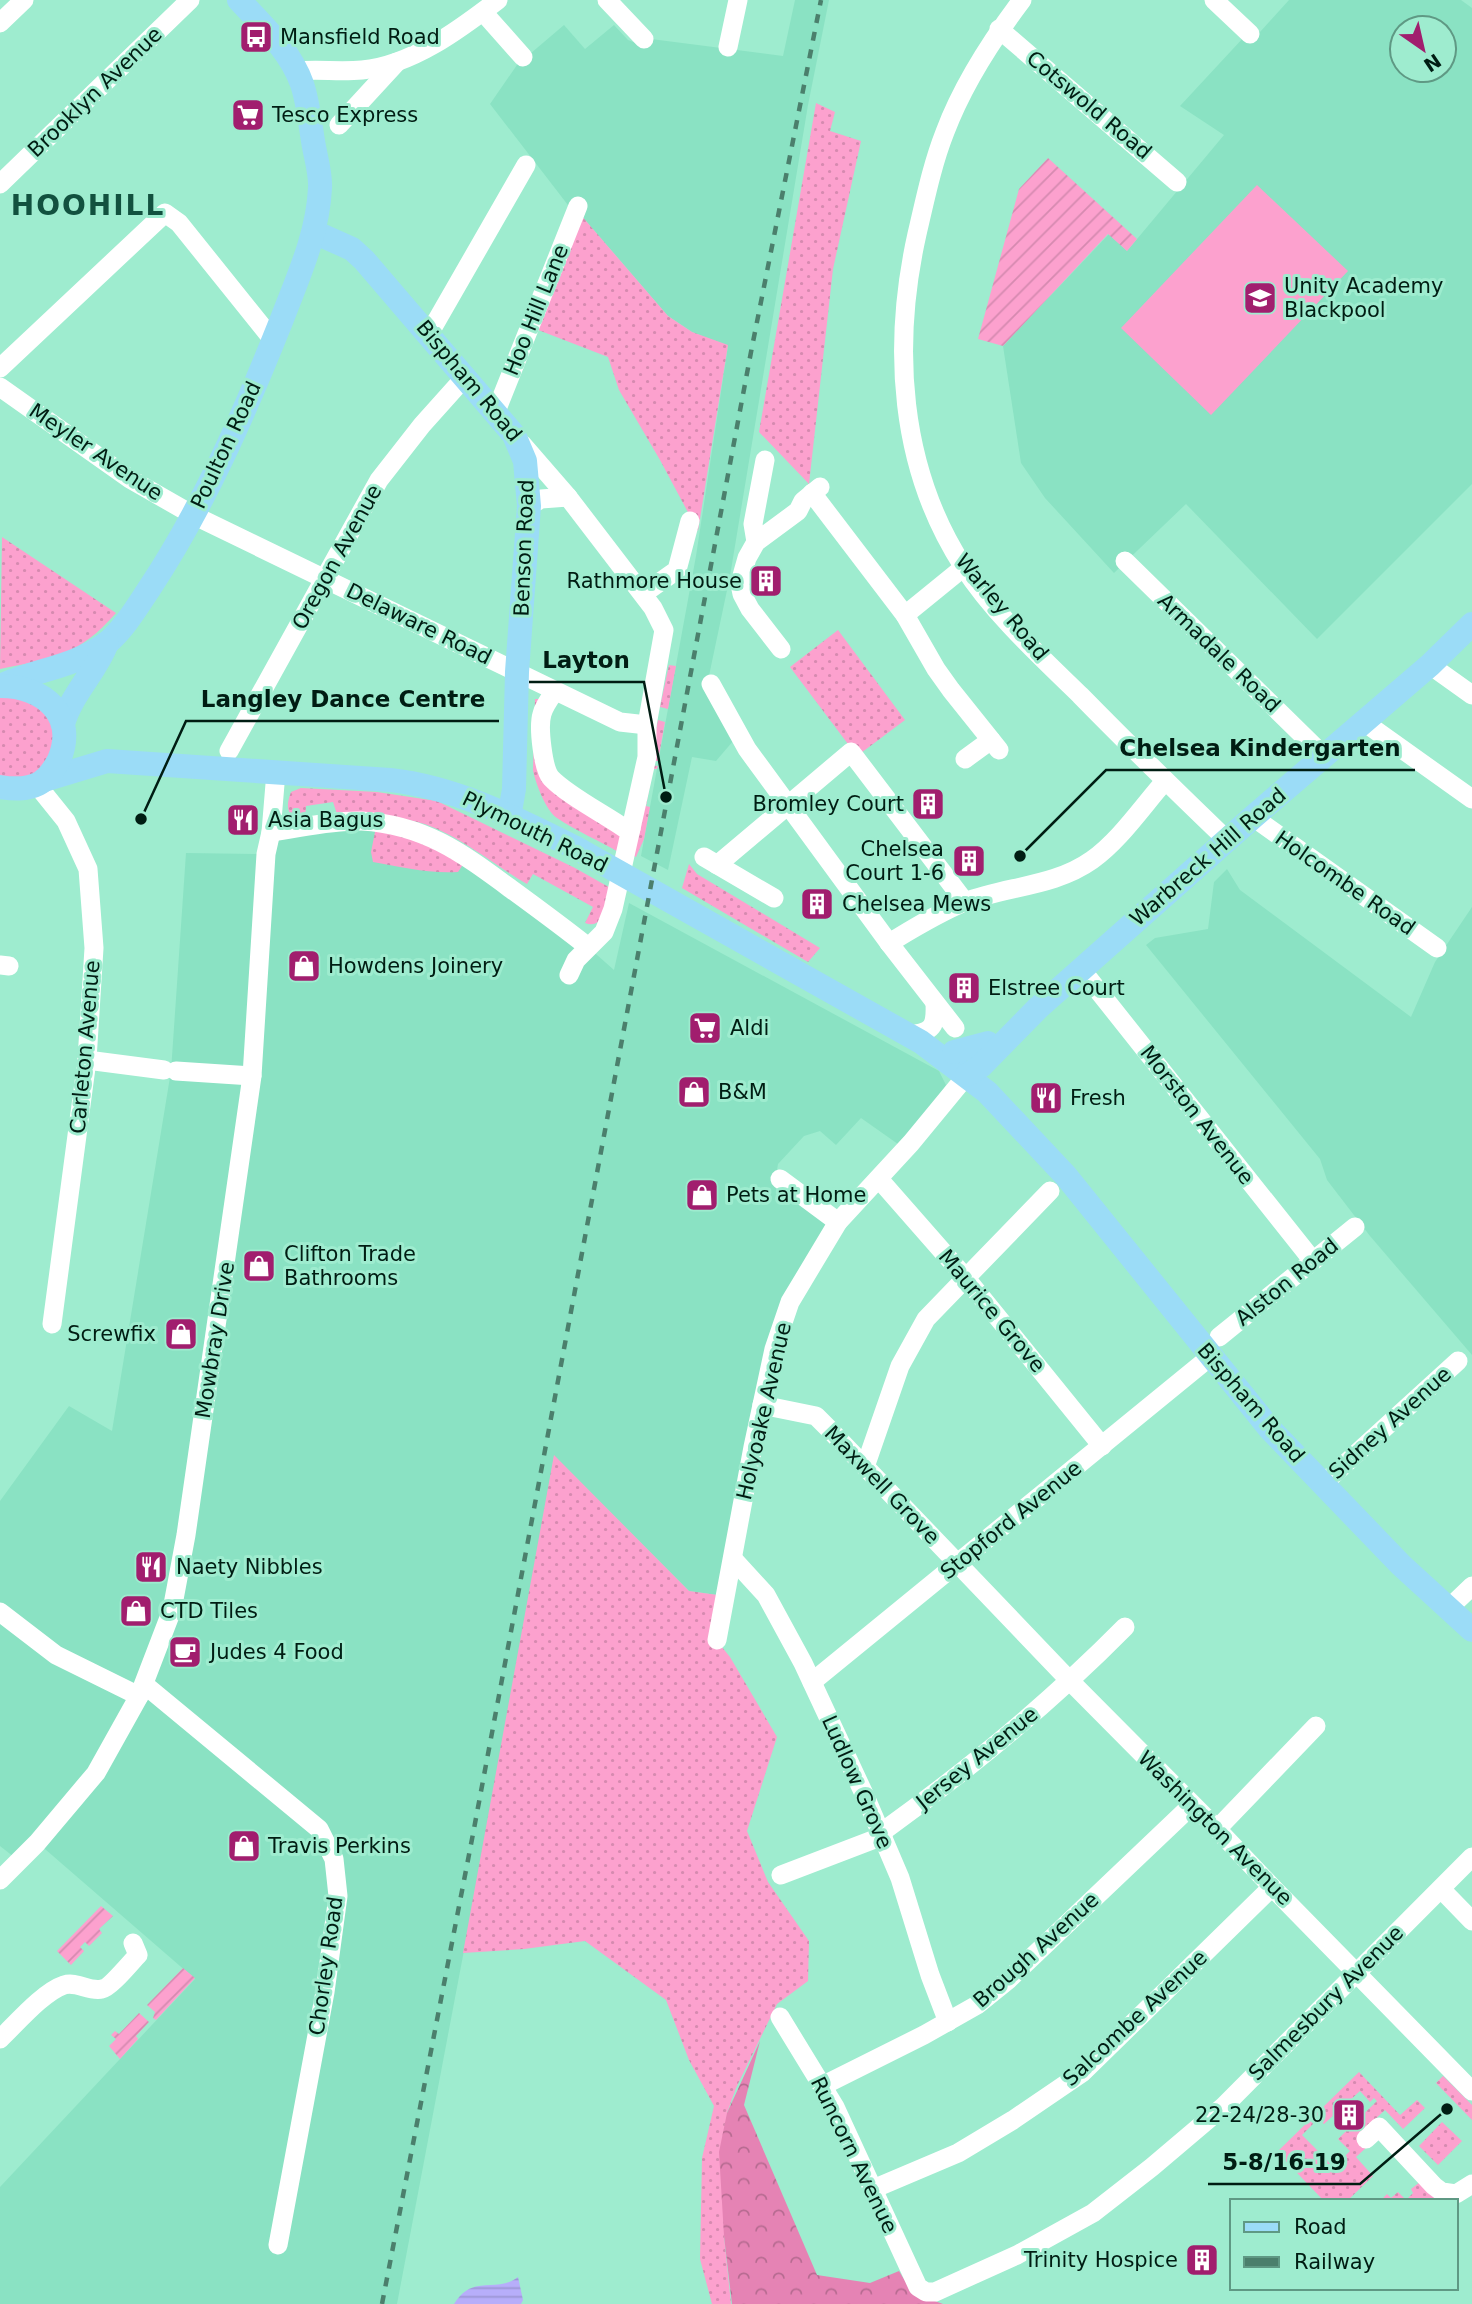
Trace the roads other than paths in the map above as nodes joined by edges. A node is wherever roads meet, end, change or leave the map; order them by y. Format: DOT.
graph roads {
  1 [pos="24,0"];
  2 [pos="190,0"];
  3 [pos="239,0"];
  4 [pos="607,0"];
  5 [pos="738,0"];
  6 [pos="1022,0"];
  7 [pos="1214,0"];
  8 [pos="490,6"];
  9 [pos="0,23"];
  10 [pos="999,29"];
  11 [pos="1250,34"];
  12 [pos="644,39"];
  13 [pos="728,47"];
  14 [pos="523,57"];
  15 [pos="398,61"];
  16 [pos="296,71"];
  17 [pos="339,125"];
  18 [pos="526,165"];
  19 [pos="1177,182"];
  20 [pos="0,184"];
  21 [pos="578,206"];
  22 [pos="310,241"];
  23 [pos="429,334"];
  24 [pos="273,340"];
  25 [pos="0,368"];
  26 [pos="464,377"];
  27 [pos="0,387"];
  28 [pos="495,414"];
  29 [pos="514,435"];
  30 [pos="765,460"];
  31 [pos="568,497"];
  32 [pos="529,506"];
  33 [pos="193,515"];
  34 [pos="690,521"];
  35 [pos="756,542"];
  36 [pos="1125,561"];
  37 [pos="964,567"];
  38 [pos="324,578"];
  39 [pos="643,594"];
  40 [pos="905,615"];
  41 [pos="1472,624"];
  42 [pos="108,642"];
  43 [pos="780,649"];
  44 [pos="1430,665"];
  45 [pos="517,672"];
  46 [pos="710,684"];
  47 [pos="0,686"];
  48 [pos="555,691"];
  49 [pos="1472,695"];
  50 [pos="1364,722"];
  51 [pos="64,725"];
  52 [pos="647,725"];
  53 [pos="229,751"];
  54 [pos="1325,756"];
  55 [pos="965,759"];
  56 [pos="107,761"];
  57 [pos="276,772"];
  58 [pos="1165,781"];
  59 [pos="35,785"];
  60 [pos="0,787"];
  61 [pos="514,789"];
  62 [pos="0,799"];
  63 [pos="1472,799"];
  64 [pos="788,806"];
  65 [pos="509,817"];
  66 [pos="1253,817"];
  67 [pos="535,827"];
  68 [pos="631,829"];
  69 [pos="271,832"];
  70 [pos="1227,840"];
  71 [pos="774,898"];
  72 [pos="965,902"];
  73 [pos="889,943"];
  74 [pos="588,947"];
  75 [pos="1437,948"];
  76 [pos="1081,969"];
  77 [pos="569,975"];
  78 [pos="935,1003"];
  79 [pos="915,1038"];
  80 [pos="969,1054"];
  81 [pos="87,1060"];
  82 [pos="252,1076"];
  83 [pos="780,1179"];
  84 [pos="878,1179"];
  85 [pos="1050,1191"];
  86 [pos="838,1222"];
  87 [pos="1355,1227"];
  88 [pos="1313,1261"];
  89 [pos="965,1277"];
  90 [pos="52,1324"];
  91 [pos="1214,1347"];
  92 [pos="1458,1361"];
  93 [pos="762,1405"];
  94 [pos="1102,1446"];
  95 [pos="865,1467"];
  96 [pos="1323,1484"];
  97 [pos="733,1559"];
  98 [pos="958,1564"];
  99 [pos="1472,1586"];
  100 [pos="1449,1608"];
  101 [pos="0,1612"];
  102 [pos="1125,1627"];
  103 [pos="1472,1630"];
  104 [pos="717,1640"];
  105 [pos="812,1682"];
  106 [pos="1071,1682"];
  107 [pos="142,1690"];
  108 [pos="1316,1726"];
  109 [pos="1192,1805"];
  110 [pos="1217,1829"];
  111 [pos="882,1834"];
  112 [pos="1472,1857"];
  113 [pos="7,1868"];
  114 [pos="781,1875"];
  115 [pos="1272,1887"];
  116 [pos="1441,1889"];
  117 [pos="1472,1921"];
  118 [pos="141,1953"];
  119 [pos="1356,1971"];
  120 [pos="780,2017"];
  121 [pos="948,2022"];
  122 [pos="0,2039"];
  123 [pos="824,2085"];
  124 [pos="1472,2091"];
  125 [pos="1377,2128"];
  126 [pos="1472,2184"];
  127 [pos="873,2189"];
  128 [pos="278,2245"];
  129 [pos="926,2292"];
  1 -- 9 [label="street"];
  2 -- 20 [label="street, Brooklyn Avenue"];
  3 -- 16 [label="main road, Poulton Road"];
  4 -- 12 [label="street"];
  5 -- 13 [label="street"];
  6 -- 10 [label="street, Warley Road"];
  7 -- 11 [label="street"];
  8 -- 14 [label="street"];
  8 -- 15 [label="street"];
  10 -- 19 [label="street, Cotswold Road"];
  10 -- 37 [label="street, Warley Road"];
  15 -- 16 [label="street"];
  15 -- 17 [label="street"];
  16 -- 22 [label="main road, Poulton Road"];
  18 -- 23 [label="street"];
  21 -- 28 [label="street, Hoo Hill Lane"];
  22 -- 23 [label="main road, Bispham Road"];
  22 -- 24 [label="main road, Poulton Road"];
  23 -- 26 [label="main road, Bispham Road"];
  24 -- 25 [label="street"];
  24 -- 33 [label="main road, Poulton Road"];
  26 -- 28 [label="main road, Bispham Road"];
  26 -- 38 [label="street, Oregon Avenue"];
  27 -- 33 [label="street, Meyler Avenue"];
  28 -- 29 [label="main road, Bispham Road"];
  29 -- 31 [label="street, Bispham Road"];
  29 -- 32 [label="main road, Benson Road"];
  30 -- 35 [label="street"];
  31 -- 32 [label="street"];
  31 -- 39 [label="street, Bispham Road"];
  32 -- 45 [label="main road, Benson Road"];
  33 -- 38 [label="street, Delaware Road"];
  33 -- 42 [label="main road, Poulton Road"];
  34 -- 39 [label="street"];
  35 -- 40 [label="street"];
  35 -- 43 [label="street"];
  36 -- 54 [label="street, Armadale Road"];
  37 -- 40 [label="street"];
  37 -- 58 [label="street, Warley Road"];
  38 -- 45 [label="street, Delaware Road"];
  38 -- 53 [label="street, Oregon Avenue"];
  39 -- 52 [label="street, Bispham Road"];
  40 -- 55 [label="street"];
  41 -- 44 [label="main road, Warbreck Hill Road"];
  42 -- 47 [label="main road, Poulton Road"];
  42 -- 51 [label="main road, Poulton Road"];
  44 -- 49 [label="street"];
  44 -- 50 [label="main road, Warbreck Hill Road"];
  45 -- 48 [label="street, Delaware Road"];
  45 -- 61 [label="main road, Benson Road"];
  46 -- 64 [label="street, Bispham Road"];
  47 -- 51 [label="main road, Plymouth Road"];
  48 -- 52 [label="street, Delaware Road"];
  48 -- 68 [label="street"];
  50 -- 54 [label="main road, Warbreck Hill Road"];
  50 -- 63 [label="street"];
  51 -- 56 [label="main road, Plymouth Road"];
  51 -- 59 [label="main road, Poulton Road"];
  52 -- 68 [label="street, Bispham Road"];
  54 -- 66 [label="main road, Warbreck Hill Road"];
  56 -- 57 [label="main road, Plymouth Road"];
  56 -- 59 [label="main road, Plymouth Road"];
  57 -- 65 [label="main road, Plymouth Road"];
  57 -- 69 [label="street, Mowbray Drive"];
  58 -- 70 [label="street, Warley Road"];
  58 -- 72 [label="street"];
  59 -- 60 [label="main road"];
  59 -- 62 [label="main road"];
  59 -- 81 [label="street, Carleton Avenue"];
  61 -- 65 [label="main road, Benson Road"];
  61 -- 67 [label="main road, Benson Road"];
  64 -- 71 [label="street"];
  64 -- 72 [label="street"];
  64 -- 73 [label="street, Bispham Road"];
  65 -- 67 [label="main road, Plymouth Road"];
  66 -- 70 [label="main road, Warbreck Hill Road"];
  66 -- 75 [label="street, Holcombe Road"];
  67 -- 79 [label="main road, Plymouth Road"];
  68 -- 74 [label="street, Bispham Road"];
  69 -- 74 [label="street"];
  69 -- 82 [label="street, Mowbray Drive"];
  70 -- 76 [label="main road, Warbreck Hill Road"];
  72 -- 73 [label="street"];
  73 -- 78 [label="street, Bispham Road"];
  74 -- 77 [label="street, Bispham Road"];
  76 -- 80 [label="main road, Warbreck Hill Road"];
  76 -- 88 [label="street, Morston Avenue"];
  78 -- 79 [label="street"];
  78 -- 80 [label="street, Bispham Road"];
  79 -- 80 [label="main road, Plymouth Road"];
  80 -- 84 [label="street, Holyoake Avenue"];
  80 -- 91 [label="main road, Bispham Road"];
  81 -- 82 [label="street"];
  81 -- 90 [label="street, Carleton Avenue"];
  82 -- 107 [label="street, Mowbray Drive"];
  83 -- 86 [label="street"];
  84 -- 86 [label="street, Holyoake Avenue"];
  84 -- 89 [label="street, Maurice Grove"];
  85 -- 89 [label="street"];
  86 -- 93 [label="street, Holyoake Avenue"];
  87 -- 88 [label="street, Alston Road"];
  88 -- 91 [label="street, Alston Road"];
  89 -- 94 [label="street, Maurice Grove"];
  89 -- 95 [label="street"];
  91 -- 94 [label="street, Stopford Avenue"];
  91 -- 96 [label="main road, Bispham Road"];
  92 -- 96 [label="street, Sidney Avenue"];
  93 -- 95 [label="street, Maxwell Grove"];
  93 -- 97 [label="street, Holyoake Avenue"];
  94 -- 98 [label="street, Stopford Avenue"];
  95 -- 98 [label="street, Maxwell Grove"];
  96 -- 100 [label="main road, Bispham Road"];
  97 -- 104 [label="street, Holyoake Avenue"];
  97 -- 105 [label="street, Ludlow Grove"];
  98 -- 105 [label="street, Stopford Avenue"];
  98 -- 106 [label="street, Washington Avenue"];
  99 -- 100 [label="street"];
  100 -- 103 [label="main road, Bispham Road"];
  101 -- 107 [label="street, Chorley Road"];
  102 -- 106 [label="street, Jersey Avenue"];
  105 -- 111 [label="street, Ludlow Grove"];
  106 -- 109 [label="street, Washington Avenue"];
  106 -- 111 [label="street, Jersey Avenue"];
  107 -- 113 [label="street, Mowbray Drive"];
  107 -- 128 [label="street, Chorley Road"];
  108 -- 110 [label="street"];
  109 -- 110 [label="street, Washington Avenue"];
  109 -- 121 [label="street, Brough Avenue"];
  110 -- 115 [label="street, Washington Avenue"];
  111 -- 114 [label="street, Jersey Avenue"];
  111 -- 121 [label="street, Ludlow Grove"];
  112 -- 116 [label="street, Salmesbury Avenue"];
  115 -- 119 [label="street, Washington Avenue"];
  115 -- 127 [label="street, Salcombe Avenue"];
  116 -- 117 [label="street"];
  116 -- 119 [label="street, Salmesbury Avenue"];
  118 -- 122 [label="street"];
  119 -- 124 [label="street, Washington Avenue"];
  119 -- 129 [label="street, Salmesbury Avenue"];
  120 -- 123 [label="street, Runcorn Avenue"];
  121 -- 123 [label="street, Brough Avenue"];
  123 -- 127 [label="street, Runcorn Avenue"];
  125 -- 126 [label="street"];
  127 -- 129 [label="street, Runcorn Avenue"];
}
